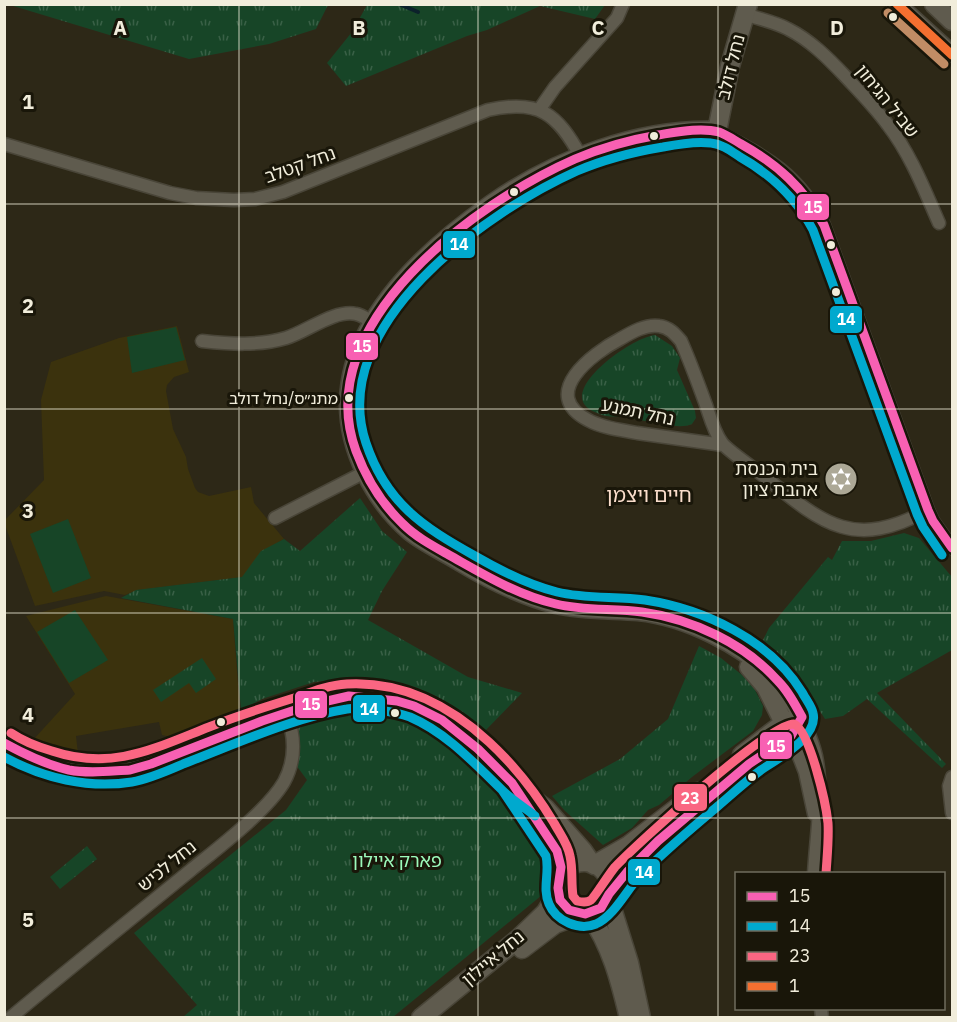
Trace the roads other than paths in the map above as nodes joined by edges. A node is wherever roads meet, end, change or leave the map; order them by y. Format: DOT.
graph roads {
  1 [pos="623,4"];
  2 [pos="896,4"];
  3 [pos="934,4"];
  4 [pos="746,9"];
  5 [pos="952,21"];
  6 [pos="952,55"];
  7 [pos="539,110"];
  8 [pos="717,131"];
  9 [pos="4,144"];
  10 [pos="581,157"];
  11 [pos="939,224"];
  12 [pos="372,322"];
  13 [pos="202,341"];
  14 [pos="710,417"];
  15 [pos="692,441"];
  16 [pos="723,445"];
  17 [pos="365,472"];
  18 [pos="928,510"];
  19 [pos="275,518"];
  20 [pos="952,548"];
  21 [pos="728,643"];
  22 [pos="286,712"];
  23 [pos="802,717"];
  24 [pos="787,729"];
  25 [pos="5,745"];
  26 [pos="952,777"];
  27 [pos="512,783"];
  28 [pos="952,813"];
  29 [pos="816,824"];
  30 [pos="593,864"];
  31 [pos="814,872"];
  32 [pos="559,885"];
  33 [pos="609,895"];
  34 [pos="585,914"];
  35 [pos="10,1017"];
  36 [pos="421,1017"];
  37 [pos="438,1017"];
  38 [pos="629,1017"];
  39 [pos="641,1017"];
  1 -- 7 [label="street"];
  2 -- 6 [label="street"];
  3 -- 5 [label="street"];
  4 -- 8 [label="street, נחל דולב"];
  4 -- 11 [label="street, שביל הגיחון"];
  7 -- 9 [label="street, נחל קטלב"];
  7 -- 10 [label="street"];
  8 -- 10 [label="street"];
  8 -- 18 [label="street"];
  10 -- 12 [label="street"];
  12 -- 13 [label="street"];
  12 -- 17 [label="street"];
  14 -- 15 [label="street"];
  14 -- 15 [label="street, נחל תמנע"];
  14 -- 16 [label="street, נחל תמנע"];
  15 -- 16 [label="street, נחל תמנע"];
  16 -- 18 [label="street, נחל תמנע"];
  17 -- 19 [label="street"];
  17 -- 21 [label="street"];
  18 -- 20 [label="street"];
  21 -- 23 [label="street"];
  21 -- 24 [label="street"];
  22 -- 25 [label="street"];
  22 -- 27 [label="street"];
  22 -- 35 [label="street, נחל לכיש"];
  23 -- 24 [label="street"];
  23 -- 29 [label="street"];
  24 -- 29 [label="street"];
  24 -- 30 [label="street"];
  24 -- 33 [label="street"];
  26 -- 28 [label="street"];
  27 -- 30 [label="street"];
  27 -- 32 [label="street"];
  29 -- 31 [label="street"];
  30 -- 32 [label="street"];
  30 -- 33 [label="street"];
  32 -- 34 [label="street"];
  32 -- 36 [label="street, נחל איילון"];
  33 -- 34 [label="street"];
  33 -- 39 [label="street"];
  34 -- 37 [label="street, נחל איילון"];
  34 -- 38 [label="street"];
}
